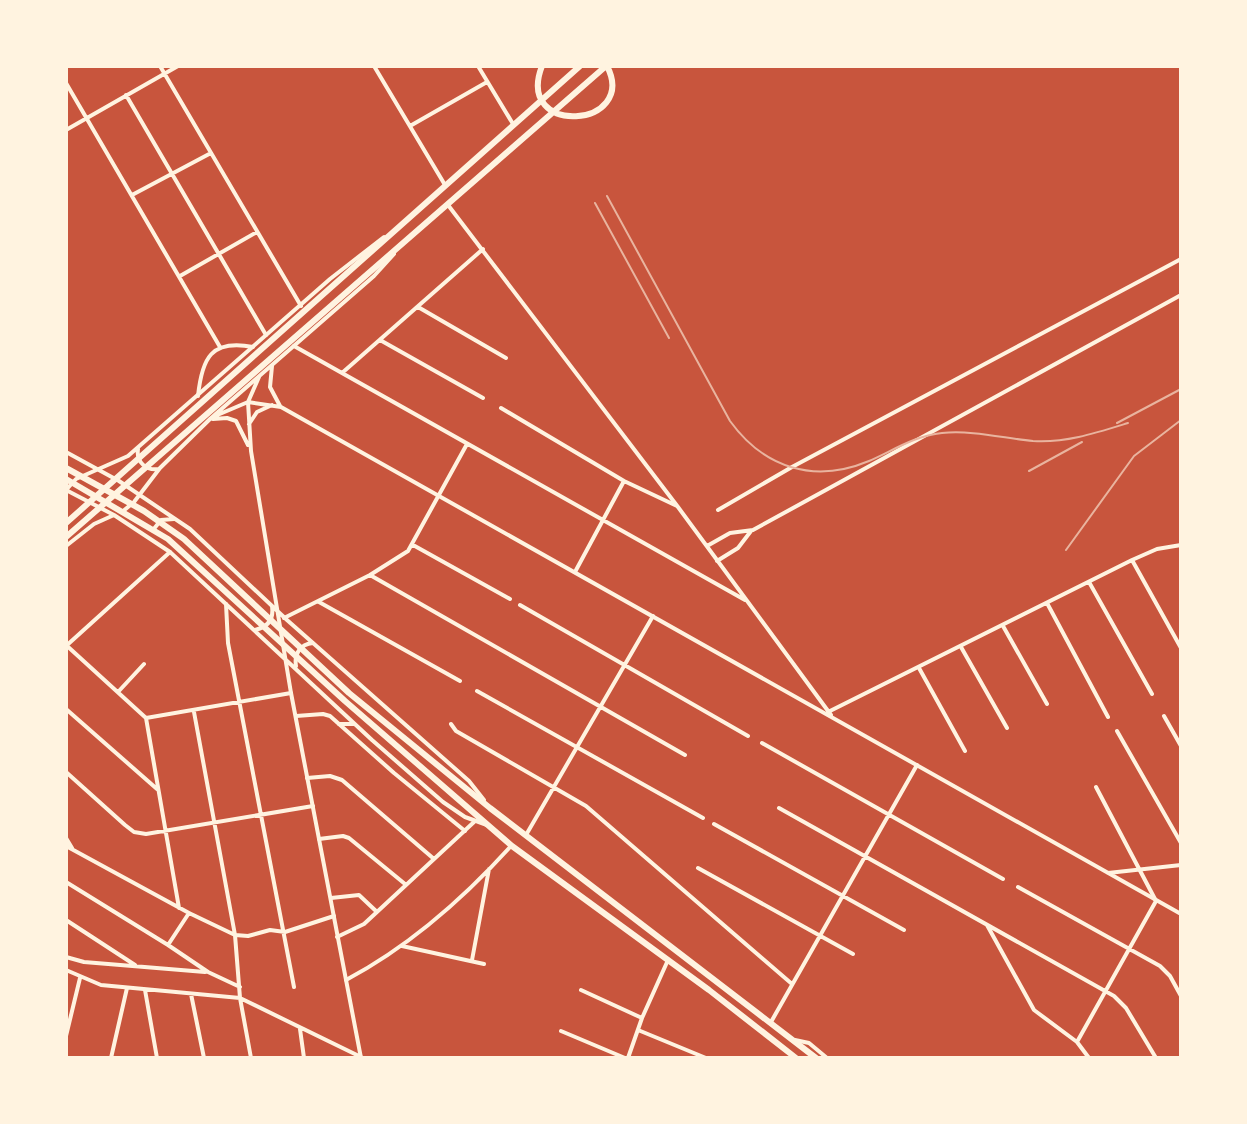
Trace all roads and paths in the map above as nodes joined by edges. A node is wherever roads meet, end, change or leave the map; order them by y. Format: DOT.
graph roads {
  1 [pos="160,66"];
  2 [pos="178,66"];
  3 [pos="374,66"];
  4 [pos="478,66"];
  5 [pos="542,66"];
  6 [pos="580,66"];
  7 [pos="607,66"];
  8 [pos="165,73"];
  9 [pos="487,82"];
  10 [pos="66,83"];
  11 [pos="126,95"];
  12 [pos="542,99"];
  13 [pos="553,112"];
  14 [pos="87,119"];
  15 [pos="513,124"];
  16 [pos="410,126"];
  17 [pos="66,130"];
  18 [pos="211,153"];
  19 [pos="173,174"];
  20 [pos="445,185"];
  21 [pos="132,196"];
  22 [pos="448,205"];
  23 [pos="396,229"];
  24 [pos="257,232"];
  25 [pos="406,240"];
  26 [pos="483,249"];
  27 [pos="218,253"];
  28 [pos="1181,259"];
  29 [pos="179,277"];
  30 [pos="1181,295"];
  31 [pos="301,306"];
  32 [pos="418,307"];
  33 [pos="266,335"];
  34 [pos="380,340"];
  35 [pos="294,346"];
  36 [pos="220,347"];
  37 [pos="253,347"];
  38 [pos="506,358"];
  39 [pos="273,364"];
  40 [pos="342,373"];
  41 [pos="259,377"];
  42 [pos="198,396"];
  43 [pos="483,398"];
  44 [pos="248,402"];
  45 [pos="273,404"];
  46 [pos="281,407"];
  47 [pos="501,408"];
  48 [pos="212,417"];
  49 [pos="248,426"];
  50 [pos="467,444"];
  51 [pos="139,447"];
  52 [pos="251,451"];
  53 [pos="66,452"];
  54 [pos="66,468"];
  55 [pos="160,468"];
  56 [pos="97,470"];
  57 [pos="66,479"];
  58 [pos="624,481"];
  59 [pos="66,490"];
  60 [pos="140,495"];
  61 [pos="439,496"];
  62 [pos="678,507"];
  63 [pos="718,510"];
  64 [pos="114,515"];
  65 [pos="177,520"];
  66 [pos="603,520"];
  67 [pos="66,524"];
  68 [pos="753,530"];
  69 [pos="69,539"];
  70 [pos="153,540"];
  71 [pos="413,545"];
  72 [pos="1179,545"];
  73 [pos="66,546"];
  74 [pos="707,547"];
  75 [pos="170,552"];
  76 [pos="1181,552"];
  77 [pos="1132,560"];
  78 [pos="717,561"];
  79 [pos="575,572"];
  80 [pos="370,575"];
  81 [pos="1089,582"];
  82 [pos="510,599"];
  83 [pos="748,601"];
  84 [pos="319,602"];
  85 [pos="1047,603"];
  86 [pos="226,604"];
  87 [pos="271,604"];
  88 [pos="520,605"];
  89 [pos="278,611"];
  90 [pos="653,616"];
  91 [pos="284,618"];
  92 [pos="1003,626"];
  93 [pos="255,630"];
  94 [pos="313,643"];
  95 [pos="66,645"];
  96 [pos="961,647"];
  97 [pos="1181,648"];
  98 [pos="286,657"];
  99 [pos="144,664"];
  100 [pos="625,665"];
  101 [pos="919,668"];
  102 [pos="299,672"];
  103 [pos="460,681"];
  104 [pos="477,691"];
  105 [pos="118,692"];
  106 [pos="291,693"];
  107 [pos="1152,694"];
  108 [pos="240,703"];
  109 [pos="1047,704"];
  110 [pos="601,707"];
  111 [pos="66,709"];
  112 [pos="194,712"];
  113 [pos="830,714"];
  114 [pos="296,716"];
  115 [pos="1164,716"];
  116 [pos="1108,717"];
  117 [pos="146,718"];
  118 [pos="339,724"];
  119 [pos="355,724"];
  120 [pos="451,724"];
  121 [pos="1007,728"];
  122 [pos="1117,731"];
  123 [pos="748,736"];
  124 [pos="762,743"];
  125 [pos="1181,746"];
  126 [pos="578,748"];
  127 [pos="965,751"];
  128 [pos="685,755"];
  129 [pos="917,765"];
  130 [pos="66,772"];
  131 [pos="307,778"];
  132 [pos="556,787"];
  133 [pos="1096,787"];
  134 [pos="158,790"];
  135 [pos="313,806"];
  136 [pos="490,808"];
  137 [pos="779,808"];
  138 [pos="888,814"];
  139 [pos="261,816"];
  140 [pos="703,818"];
  141 [pos="474,822"];
  142 [pos="213,823"];
  143 [pos="714,824"];
  144 [pos="487,825"];
  145 [pos="465,831"];
  146 [pos="167,832"];
  147 [pos="525,837"];
  148 [pos="66,838"];
  149 [pos="319,839"];
  150 [pos="1181,843"];
  151 [pos="66,846"];
  152 [pos="512,846"];
  153 [pos="73,850"];
  154 [pos="865,855"];
  155 [pos="434,859"];
  156 [pos="1181,865"];
  157 [pos="698,868"];
  158 [pos="489,869"];
  159 [pos="1142,871"];
  160 [pos="1107,873"];
  161 [pos="1003,879"];
  162 [pos="66,882"];
  163 [pos="405,884"];
  164 [pos="1018,887"];
  165 [pos="842,897"];
  166 [pos="331,898"];
  167 [pos="1156,901"];
  168 [pos="179,908"];
  169 [pos="377,912"];
  170 [pos="189,913"];
  171 [pos="1181,914"];
  172 [pos="334,916"];
  173 [pos="66,920"];
  174 [pos="985,923"];
  175 [pos="904,930"];
  176 [pos="285,932"];
  177 [pos="235,935"];
  178 [pos="337,937"];
  179 [pos="819,937"];
  180 [pos="168,945"];
  181 [pos="402,946"];
  182 [pos="1129,948"];
  183 [pos="853,954"];
  184 [pos="66,957"];
  185 [pos="472,960"];
  186 [pos="668,960"];
  187 [pos="484,964"];
  188 [pos="137,966"];
  189 [pos="66,970"];
  190 [pos="208,972"];
  191 [pos="80,978"];
  192 [pos="346,980"];
  193 [pos="792,984"];
  194 [pos="240,987"];
  195 [pos="294,987"];
  196 [pos="127,988"];
  197 [pos="145,990"];
  198 [pos="581,990"];
  199 [pos="1106,991"];
  200 [pos="191,994"];
  201 [pos="1181,996"];
  202 [pos="240,998"];
  203 [pos="642,1018"];
  204 [pos="771,1022"];
  205 [pos="300,1028"];
  206 [pos="638,1030"];
  207 [pos="561,1031"];
  208 [pos="66,1036"];
  209 [pos="794,1040"];
  210 [pos="1077,1042"];
  211 [pos="361,1057"];
  212 [pos="111,1058"];
  213 [pos="157,1058"];
  214 [pos="204,1058"];
  215 [pos="251,1058"];
  216 [pos="304,1058"];
  217 [pos="627,1058"];
  218 [pos="706,1058"];
  219 [pos="796,1058"];
  220 [pos="816,1058"];
  221 [pos="827,1058"];
  222 [pos="1089,1058"];
  223 [pos="1156,1058"];
  1 -- 8 [label="street"];
  2 -- 8 [label="street"];
  3 -- 16 [label="street"];
  4 -- 9 [label="street"];
  5 -- 12 [label="main road"];
  6 -- 12 [label="main road"];
  7 -- 13 [label="main road"];
  7 -- 13 [label="main road"];
  8 -- 11 [label="street"];
  8 -- 18 [label="street"];
  9 -- 15 [label="street"];
  9 -- 16 [label="street"];
  10 -- 14 [label="street"];
  11 -- 14 [label="street"];
  11 -- 19 [label="street"];
  12 -- 13 [label="main road"];
  12 -- 15 [label="main road"];
  13 -- 22 [label="main road"];
  14 -- 17 [label="street"];
  14 -- 21 [label="street"];
  15 -- 20 [label="main road"];
  16 -- 20 [label="street"];
  18 -- 19 [label="street"];
  18 -- 24 [label="street"];
  19 -- 21 [label="street"];
  19 -- 27 [label="street"];
  20 -- 23 [label="main road"];
  21 -- 29 [label="street"];
  22 -- 25 [label="main road"];
  22 -- 26 [label="street"];
  23 -- 31 [label="street"];
  23 -- 67 [label="main road"];
  24 -- 27 [label="street"];
  24 -- 31 [label="street"];
  25 -- 35 [label="street"];
  25 -- 69 [label="main road"];
  26 -- 32 [label="street"];
  26 -- 62 [label="street"];
  27 -- 29 [label="street"];
  27 -- 33 [label="street"];
  28 -- 63 [label="street"];
  29 -- 36 [label="street"];
  30 -- 68 [label="street"];
  31 -- 33 [label="street"];
  32 -- 34 [label="street"];
  32 -- 38 [label="street"];
  33 -- 37 [label="street"];
  34 -- 40 [label="street"];
  34 -- 43 [label="street"];
  35 -- 39 [label="street"];
  35 -- 40 [label="street"];
  36 -- 37 [label="street"];
  36 -- 42 [label="street"];
  37 -- 42 [label="street"];
  39 -- 41 [label="street"];
  39 -- 46 [label="street"];
  40 -- 50 [label="street"];
  41 -- 44 [label="street"];
  41 -- 48 [label="street"];
  42 -- 51 [label="street"];
  44 -- 45 [label="street"];
  44 -- 48 [label="street"];
  44 -- 49 [label="street"];
  45 -- 46 [label="street"];
  45 -- 49 [label="street"];
  46 -- 61 [label="street"];
  47 -- 58 [label="street"];
  48 -- 52 [label="street"];
  48 -- 55 [label="street"];
  49 -- 52 [label="street"];
  50 -- 61 [label="street"];
  50 -- 66 [label="street"];
  51 -- 55 [label="street"];
  51 -- 56 [label="street"];
  52 -- 89 [label="street"];
  53 -- 56 [label="street"];
  54 -- 136 [label="main road"];
  55 -- 60 [label="street"];
  56 -- 59 [label="street"];
  56 -- 60 [label="street"];
  57 -- 144 [label="main road"];
  58 -- 62 [label="street"];
  58 -- 66 [label="street"];
  59 -- 64 [label="street"];
  60 -- 64 [label="street"];
  60 -- 65 [label="street"];
  61 -- 71 [label="street"];
  61 -- 79 [label="street"];
  62 -- 74 [label="street"];
  64 -- 69 [label="street"];
  64 -- 70 [label="street"];
  65 -- 70 [label="street"];
  65 -- 87 [label="street"];
  66 -- 79 [label="street"];
  66 -- 83 [label="street"];
  67 -- 69 [label="street"];
  68 -- 74 [label="street"];
  68 -- 78 [label="street"];
  69 -- 73 [label="street"];
  70 -- 75 [label="street"];
  71 -- 80 [label="street"];
  71 -- 82 [label="street"];
  72 -- 76 [label="street"];
  72 -- 77 [label="street"];
  74 -- 78 [label="street"];
  75 -- 86 [label="street"];
  75 -- 95 [label="street"];
  77 -- 81 [label="street"];
  77 -- 97 [label="street"];
  78 -- 83 [label="street"];
  79 -- 90 [label="street"];
  80 -- 84 [label="street"];
  80 -- 110 [label="street"];
  81 -- 85 [label="street"];
  81 -- 107 [label="street"];
  83 -- 113 [label="street"];
  84 -- 91 [label="street"];
  84 -- 103 [label="street"];
  85 -- 92 [label="street"];
  85 -- 116 [label="street"];
  86 -- 93 [label="street"];
  86 -- 108 [label="street"];
  87 -- 89 [label="street"];
  87 -- 93 [label="street"];
  88 -- 100 [label="street"];
  89 -- 91 [label="street"];
  89 -- 98 [label="street"];
  90 -- 100 [label="street"];
  90 -- 113 [label="street"];
  91 -- 94 [label="street"];
  92 -- 96 [label="street"];
  92 -- 109 [label="street"];
  93 -- 98 [label="street"];
  94 -- 102 [label="street"];
  94 -- 136 [label="street"];
  95 -- 105 [label="street"];
  96 -- 101 [label="street"];
  96 -- 121 [label="street"];
  98 -- 102 [label="street"];
  98 -- 106 [label="street"];
  99 -- 105 [label="street"];
  100 -- 110 [label="street"];
  100 -- 123 [label="street"];
  101 -- 113 [label="street"];
  101 -- 127 [label="street"];
  102 -- 119 [label="street"];
  104 -- 126 [label="street"];
  105 -- 117 [label="street"];
  106 -- 108 [label="street"];
  106 -- 114 [label="street"];
  108 -- 112 [label="street"];
  108 -- 139 [label="street"];
  110 -- 126 [label="street"];
  110 -- 128 [label="street"];
  111 -- 134 [label="street"];
  112 -- 117 [label="street"];
  112 -- 142 [label="street"];
  113 -- 129 [label="street"];
  114 -- 118 [label="street"];
  114 -- 131 [label="street"];
  115 -- 125 [label="street"];
  117 -- 134 [label="street"];
  118 -- 119 [label="street"];
  118 -- 145 [label="street"];
  119 -- 141 [label="street"];
  120 -- 132 [label="street"];
  122 -- 150 [label="street"];
  124 -- 138 [label="street"];
  126 -- 132 [label="street"];
  126 -- 140 [label="street"];
  129 -- 138 [label="street"];
  129 -- 160 [label="street"];
  130 -- 146 [label="street"];
  131 -- 135 [label="street"];
  131 -- 155 [label="street"];
  132 -- 147 [label="street"];
  132 -- 193 [label="street"];
  133 -- 159 [label="street"];
  134 -- 146 [label="street"];
  135 -- 139 [label="street"];
  135 -- 149 [label="street"];
  136 -- 147 [label="main road"];
  137 -- 154 [label="street"];
  138 -- 154 [label="street"];
  138 -- 161 [label="street"];
  139 -- 142 [label="street"];
  139 -- 176 [label="street"];
  141 -- 144 [label="street"];
  141 -- 145 [label="street"];
  142 -- 146 [label="street"];
  142 -- 177 [label="street"];
  143 -- 165 [label="street"];
  144 -- 152 [label="main road"];
  145 -- 155 [label="street"];
  146 -- 168 [label="street"];
  147 -- 204 [label="main road"];
  148 -- 153 [label="street"];
  149 -- 163 [label="street"];
  149 -- 166 [label="street"];
  151 -- 153 [label="street"];
  152 -- 158 [label="street"];
  152 -- 186 [label="main road"];
  153 -- 168 [label="street"];
  154 -- 165 [label="street"];
  154 -- 174 [label="street"];
  155 -- 163 [label="street"];
  156 -- 159 [label="street"];
  157 -- 179 [label="street"];
  158 -- 181 [label="street"];
  158 -- 185 [label="street"];
  159 -- 160 [label="street"];
  159 -- 167 [label="street"];
  160 -- 167 [label="street"];
  162 -- 180 [label="street"];
  163 -- 169 [label="street"];
  164 -- 182 [label="street"];
  165 -- 175 [label="street"];
  165 -- 179 [label="street"];
  166 -- 169 [label="street"];
  166 -- 172 [label="street"];
  167 -- 171 [label="street"];
  167 -- 182 [label="street"];
  168 -- 170 [label="street"];
  169 -- 178 [label="street"];
  170 -- 177 [label="street"];
  170 -- 180 [label="street"];
  172 -- 176 [label="street"];
  172 -- 178 [label="street"];
  173 -- 188 [label="street"];
  174 -- 199 [label="street"];
  174 -- 210 [label="street"];
  176 -- 177 [label="street"];
  176 -- 195 [label="street"];
  177 -- 194 [label="street"];
  178 -- 192 [label="street"];
  179 -- 183 [label="street"];
  179 -- 193 [label="street"];
  180 -- 190 [label="street"];
  181 -- 185 [label="street"];
  181 -- 192 [label="street"];
  182 -- 199 [label="street"];
  182 -- 201 [label="street"];
  184 -- 188 [label="street"];
  185 -- 187 [label="street"];
  186 -- 203 [label="street"];
  186 -- 219 [label="main road"];
  188 -- 190 [label="street"];
  189 -- 191 [label="street"];
  190 -- 194 [label="street"];
  191 -- 196 [label="street"];
  191 -- 208 [label="street"];
  192 -- 211 [label="street"];
  193 -- 204 [label="street"];
  194 -- 202 [label="street"];
  196 -- 197 [label="street"];
  196 -- 212 [label="street"];
  197 -- 200 [label="street"];
  197 -- 213 [label="street"];
  198 -- 203 [label="street"];
  199 -- 210 [label="street"];
  199 -- 223 [label="street"];
  200 -- 202 [label="street"];
  200 -- 214 [label="street"];
  202 -- 205 [label="street"];
  202 -- 215 [label="street"];
  203 -- 206 [label="street"];
  204 -- 209 [label="main road"];
  205 -- 211 [label="street"];
  205 -- 216 [label="street"];
  206 -- 217 [label="street"];
  206 -- 218 [label="street"];
  207 -- 217 [label="street"];
  209 -- 220 [label="main road"];
  209 -- 221 [label="street"];
  210 -- 222 [label="street"];
}
